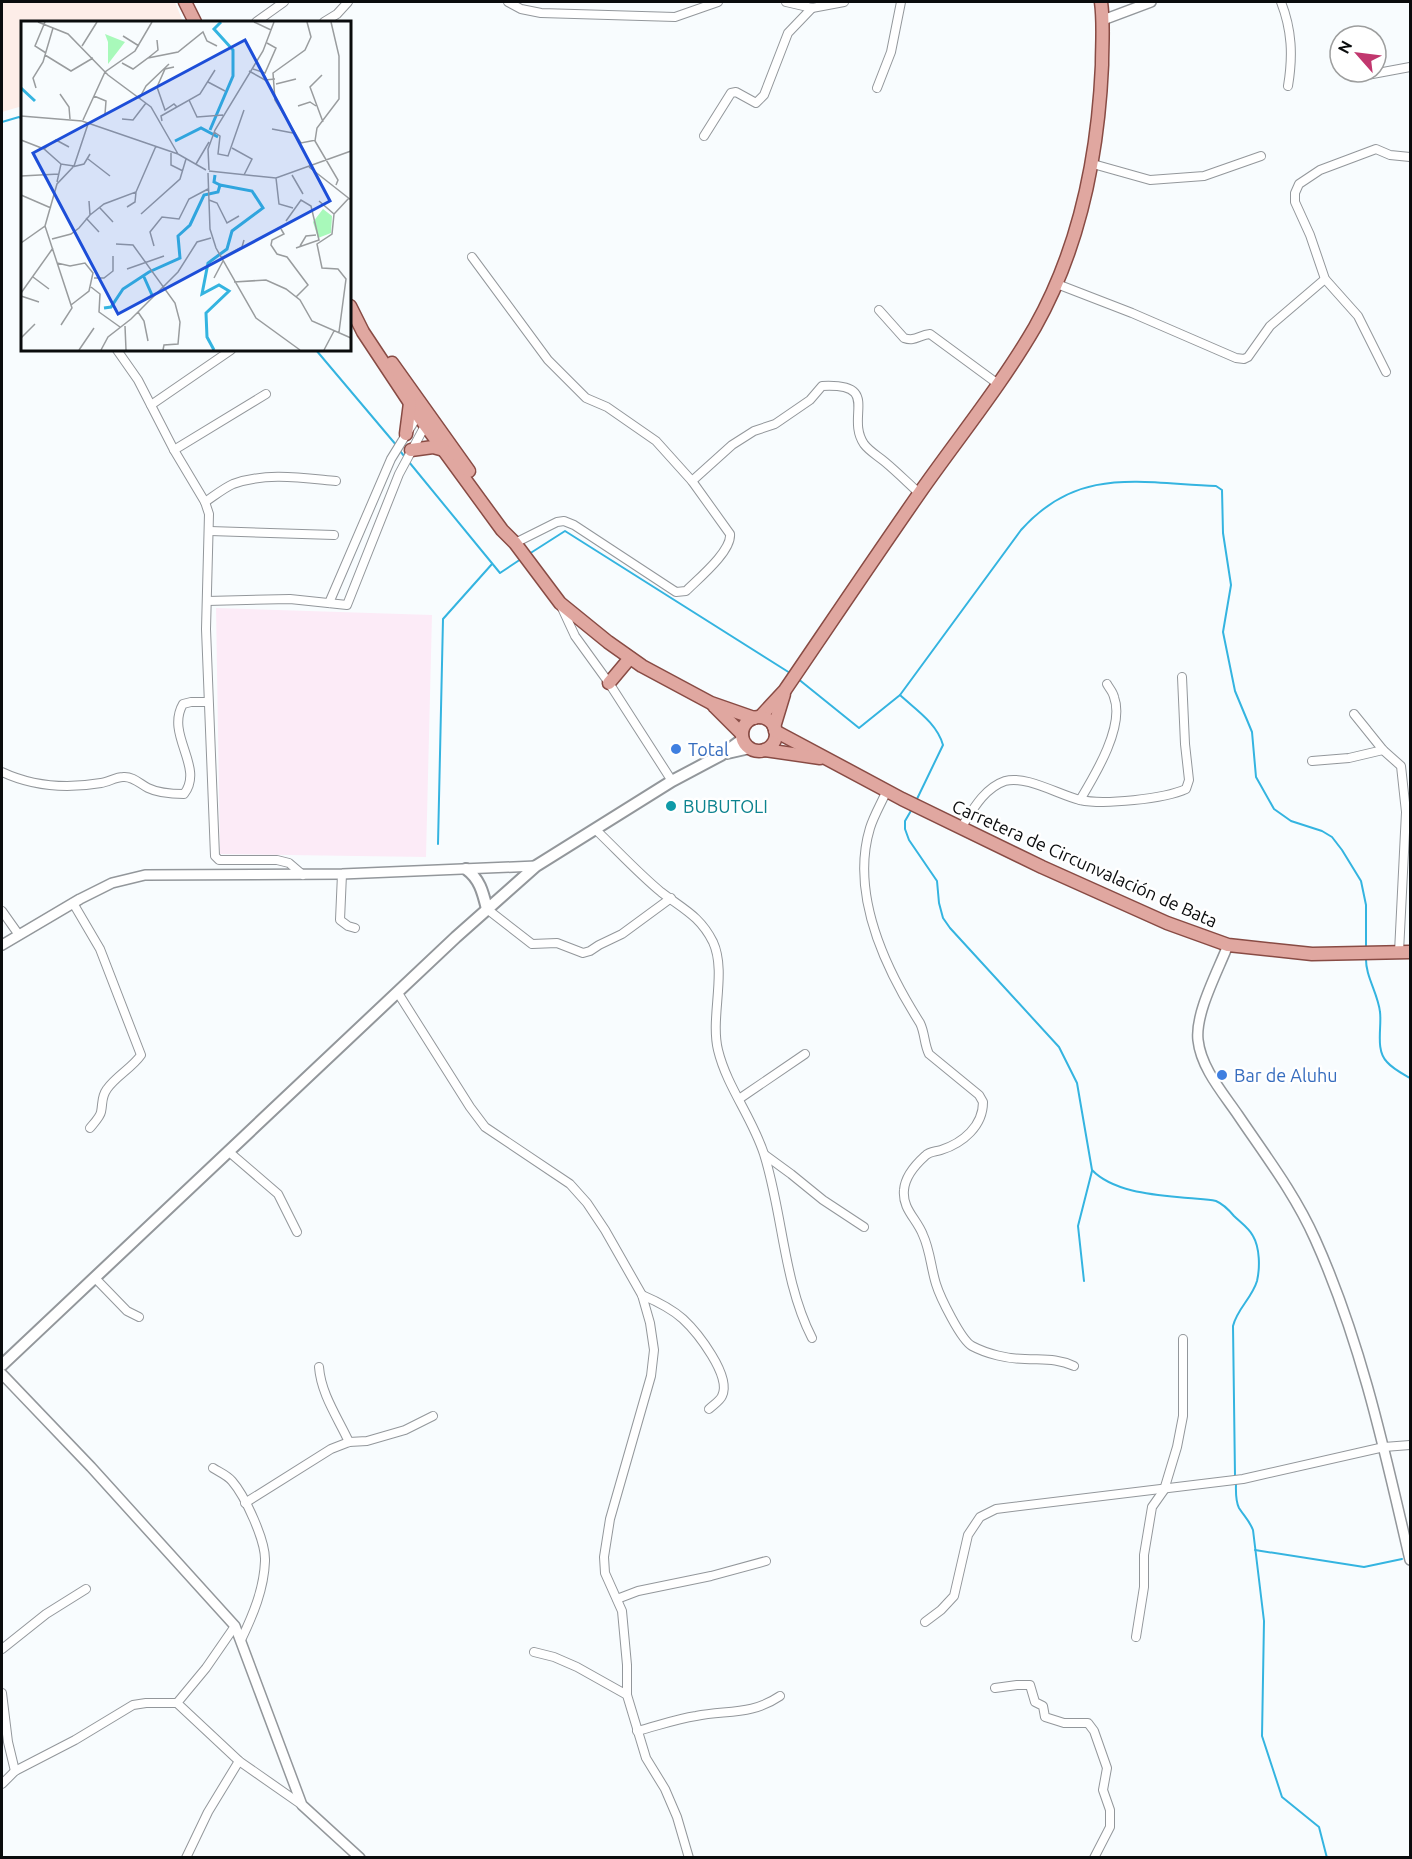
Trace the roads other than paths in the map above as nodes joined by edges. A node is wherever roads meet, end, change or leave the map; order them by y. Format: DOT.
graph roads {
  1 [pos="185,2"];
  2 [pos="284,2"];
  3 [pos="348,2"];
  4 [pos="508,2"];
  5 [pos="718,2"];
  6 [pos="786,2"];
  7 [pos="844,2"];
  8 [pos="901,2"];
  9 [pos="1101,2"];
  10 [pos="1151,2"];
  11 [pos="1281,2"];
  12 [pos="812,8"];
  13 [pos="1103,20"];
  14 [pos="194,21"];
  15 [pos="257,21"];
  16 [pos="326,21"];
  17 [pos="1410,67"];
  18 [pos="1388,71"];
  19 [pos="1288,86"];
  20 [pos="877,88"];
  21 [pos="704,136"];
  22 [pos="1262,156"];
  23 [pos="1410,158"];
  24 [pos="1093,164"];
  25 [pos="472,257"];
  26 [pos="1325,279"];
  27 [pos="1057,284"];
  28 [pos="351,308"];
  29 [pos="879,310"];
  30 [pos="118,351"];
  31 [pos="230,351"];
  32 [pos="1386,372"];
  33 [pos="998,384"];
  34 [pos="266,394"];
  35 [pos="410,403"];
  36 [pos="151,405"];
  37 [pos="424,416"];
  38 [pos="404,436"];
  39 [pos="174,450"];
  40 [pos="444,450"];
  41 [pos="411,451"];
  42 [pos="336,481"];
  43 [pos="692,481"];
  44 [pos="920,493"];
  45 [pos="205,502"];
  46 [pos="210,531"];
  47 [pos="334,535"];
  48 [pos="515,543"];
  49 [pos="207,601"];
  50 [pos="329,603"];
  51 [pos="560,603"];
  52 [pos="630,658"];
  53 [pos="1182,677"];
  54 [pos="609,683"];
  55 [pos="1107,684"];
  56 [pos="787,687"];
  57 [pos="208,702"];
  58 [pos="711,703"];
  59 [pos="757,718"];
  60 [pos="775,729"];
  61 [pos="1367,730"];
  62 [pos="745,740"];
  63 [pos="765,750"];
  64 [pos="1383,750"];
  65 [pos="830,760"];
  66 [pos="1312,761"];
  67 [pos="2,772"];
  68 [pos="672,781"];
  69 [pos="887,790"];
  70 [pos="1080,800"];
  71 [pos="961,828"];
  72 [pos="596,829"];
  73 [pos="536,866"];
  74 [pos="465,869"];
  75 [pos="342,874"];
  76 [pos="303,875"];
  77 [pos="671,898"];
  78 [pos="73,903"];
  79 [pos="487,909"];
  80 [pos="2,911"];
  81 [pos="355,928"];
  82 [pos="19,935"];
  83 [pos="2,945"];
  84 [pos="1228,945"];
  85 [pos="1405,952"];
  86 [pos="398,993"];
  87 [pos="805,1054"];
  88 [pos="739,1099"];
  89 [pos="90,1128"];
  90 [pos="228,1151"];
  91 [pos="765,1155"];
  92 [pos="864,1227"];
  93 [pos="297,1232"];
  94 [pos="94,1278"];
  95 [pos="642,1295"];
  96 [pos="139,1317"];
  97 [pos="812,1338"];
  98 [pos="1183,1339"];
  99 [pos="2,1365"];
  100 [pos="1074,1366"];
  101 [pos="319,1367"];
  102 [pos="2,1374"];
  103 [pos="709,1409"];
  104 [pos="433,1416"];
  105 [pos="349,1442"];
  106 [pos="1410,1445"];
  107 [pos="1384,1447"];
  108 [pos="213,1468"];
  109 [pos="1164,1490"];
  110 [pos="245,1503"];
  111 [pos="1410,1560"];
  112 [pos="766,1561"];
  113 [pos="86,1588"];
  114 [pos="617,1599"];
  115 [pos="925,1622"];
  116 [pos="236,1626"];
  117 [pos="1136,1637"];
  118 [pos="241,1640"];
  119 [pos="2,1648"];
  120 [pos="534,1652"];
  121 [pos="995,1688"];
  122 [pos="2,1693"];
  123 [pos="627,1695"];
  124 [pos="780,1696"];
  125 [pos="177,1703"];
  126 [pos="637,1731"];
  127 [pos="239,1761"];
  128 [pos="15,1771"];
  129 [pos="2,1784"];
  130 [pos="302,1805"];
  131 [pos="186,1857"];
  132 [pos="360,1857"];
  133 [pos="689,1857"];
  134 [pos="1094,1857"];
  1 -- 14 [label="main road"];
  2 -- 15 [label="street"];
  3 -- 16 [label="street"];
  4 -- 5 [label="street"];
  6 -- 12 [label="street"];
  7 -- 12 [label="street"];
  8 -- 20 [label="street"];
  9 -- 13 [label="main road"];
  10 -- 13 [label="street"];
  11 -- 19 [label="street"];
  12 -- 21 [label="street"];
  13 -- 24 [label="main road"];
  17 -- 18 [label="street"];
  22 -- 24 [label="street"];
  23 -- 26 [label="street"];
  24 -- 27 [label="main road"];
  25 -- 43 [label="street"];
  26 -- 27 [label="street"];
  26 -- 32 [label="street"];
  27 -- 33 [label="main road"];
  28 -- 35 [label="main road"];
  28 -- 37 [label="main road"];
  29 -- 33 [label="street"];
  30 -- 36 [label="street"];
  31 -- 36 [label="street"];
  33 -- 44 [label="main road"];
  34 -- 39 [label="street"];
  35 -- 37 [label="main road"];
  35 -- 38 [label="main road"];
  36 -- 39 [label="street"];
  37 -- 38 [label="street"];
  37 -- 40 [label="main road"];
  37 -- 41 [label="street"];
  37 -- 48 [label="main road"];
  38 -- 50 [label="street"];
  39 -- 45 [label="street"];
  40 -- 41 [label="main road"];
  40 -- 48 [label="main road"];
  41 -- 50 [label="street"];
  42 -- 45 [label="street"];
  43 -- 44 [label="street"];
  43 -- 48 [label="street"];
  44 -- 56 [label="main road"];
  45 -- 46 [label="street"];
  46 -- 47 [label="street"];
  46 -- 49 [label="street"];
  48 -- 51 [label="main road"];
  49 -- 50 [label="street"];
  49 -- 57 [label="street"];
  51 -- 52 [label="main road"];
  51 -- 54 [label="street"];
  52 -- 54 [label="main road"];
  52 -- 58 [label="main road"];
  53 -- 70 [label="street"];
  54 -- 68 [label="street"];
  55 -- 70 [label="street"];
  56 -- 59 [label="main road"];
  56 -- 60 [label="main road"];
  57 -- 67 [label="street"];
  57 -- 76 [label="street"];
  58 -- 59 [label="main road"];
  58 -- 62 [label="main road"];
  59 -- 60 [label="main road"];
  59 -- 62 [label="main road"];
  60 -- 63 [label="main road"];
  60 -- 65 [label="main road, Carretera de Circunvalación de Bata"];
  61 -- 64 [label="street"];
  62 -- 63 [label="main road"];
  62 -- 68 [label="main road"];
  63 -- 65 [label="main road, Carretera de Circunvalación de Bata"];
  64 -- 66 [label="street"];
  64 -- 85 [label="street"];
  65 -- 69 [label="main road, Carretera de Circunvalación de Bata"];
  68 -- 72 [label="main road"];
  69 -- 71 [label="main road, Carretera de Circunvalación de Bata"];
  69 -- 100 [label="street"];
  70 -- 71 [label="street"];
  71 -- 84 [label="main road, Carretera de Circunvalación de Bata"];
  72 -- 73 [label="main road"];
  72 -- 77 [label="street"];
  73 -- 74 [label="street"];
  73 -- 79 [label="main road"];
  74 -- 75 [label="street"];
  74 -- 79 [label="main road"];
  75 -- 76 [label="street"];
  75 -- 81 [label="street"];
  76 -- 78 [label="street"];
  77 -- 79 [label="street"];
  77 -- 88 [label="street"];
  78 -- 82 [label="street"];
  78 -- 89 [label="street"];
  79 -- 86 [label="main road"];
  80 -- 82 [label="street"];
  82 -- 83 [label="street"];
  84 -- 85 [label="main road, Carretera de Circunvalación de Bata"];
  84 -- 107 [label="street"];
  86 -- 90 [label="main road"];
  86 -- 95 [label="street"];
  87 -- 88 [label="street"];
  88 -- 91 [label="street"];
  90 -- 93 [label="street"];
  90 -- 94 [label="main road"];
  91 -- 92 [label="street"];
  91 -- 97 [label="street"];
  94 -- 96 [label="street"];
  94 -- 99 [label="main road"];
  95 -- 103 [label="street"];
  95 -- 114 [label="street"];
  98 -- 109 [label="street"];
  101 -- 105 [label="street"];
  102 -- 116 [label="street"];
  104 -- 105 [label="street"];
  105 -- 110 [label="street"];
  106 -- 107 [label="street"];
  107 -- 109 [label="street"];
  107 -- 111 [label="street"];
  108 -- 110 [label="street"];
  109 -- 115 [label="street"];
  109 -- 117 [label="street"];
  110 -- 118 [label="street"];
  112 -- 114 [label="street"];
  113 -- 119 [label="street"];
  114 -- 123 [label="street"];
  116 -- 118 [label="street"];
  116 -- 125 [label="street"];
  118 -- 130 [label="street"];
  120 -- 123 [label="street"];
  121 -- 134 [label="street"];
  122 -- 128 [label="street"];
  123 -- 126 [label="street"];
  124 -- 126 [label="street"];
  125 -- 127 [label="street"];
  125 -- 128 [label="street"];
  126 -- 133 [label="street"];
  127 -- 130 [label="street"];
  127 -- 131 [label="street"];
  128 -- 129 [label="street"];
  130 -- 132 [label="street"];
}
